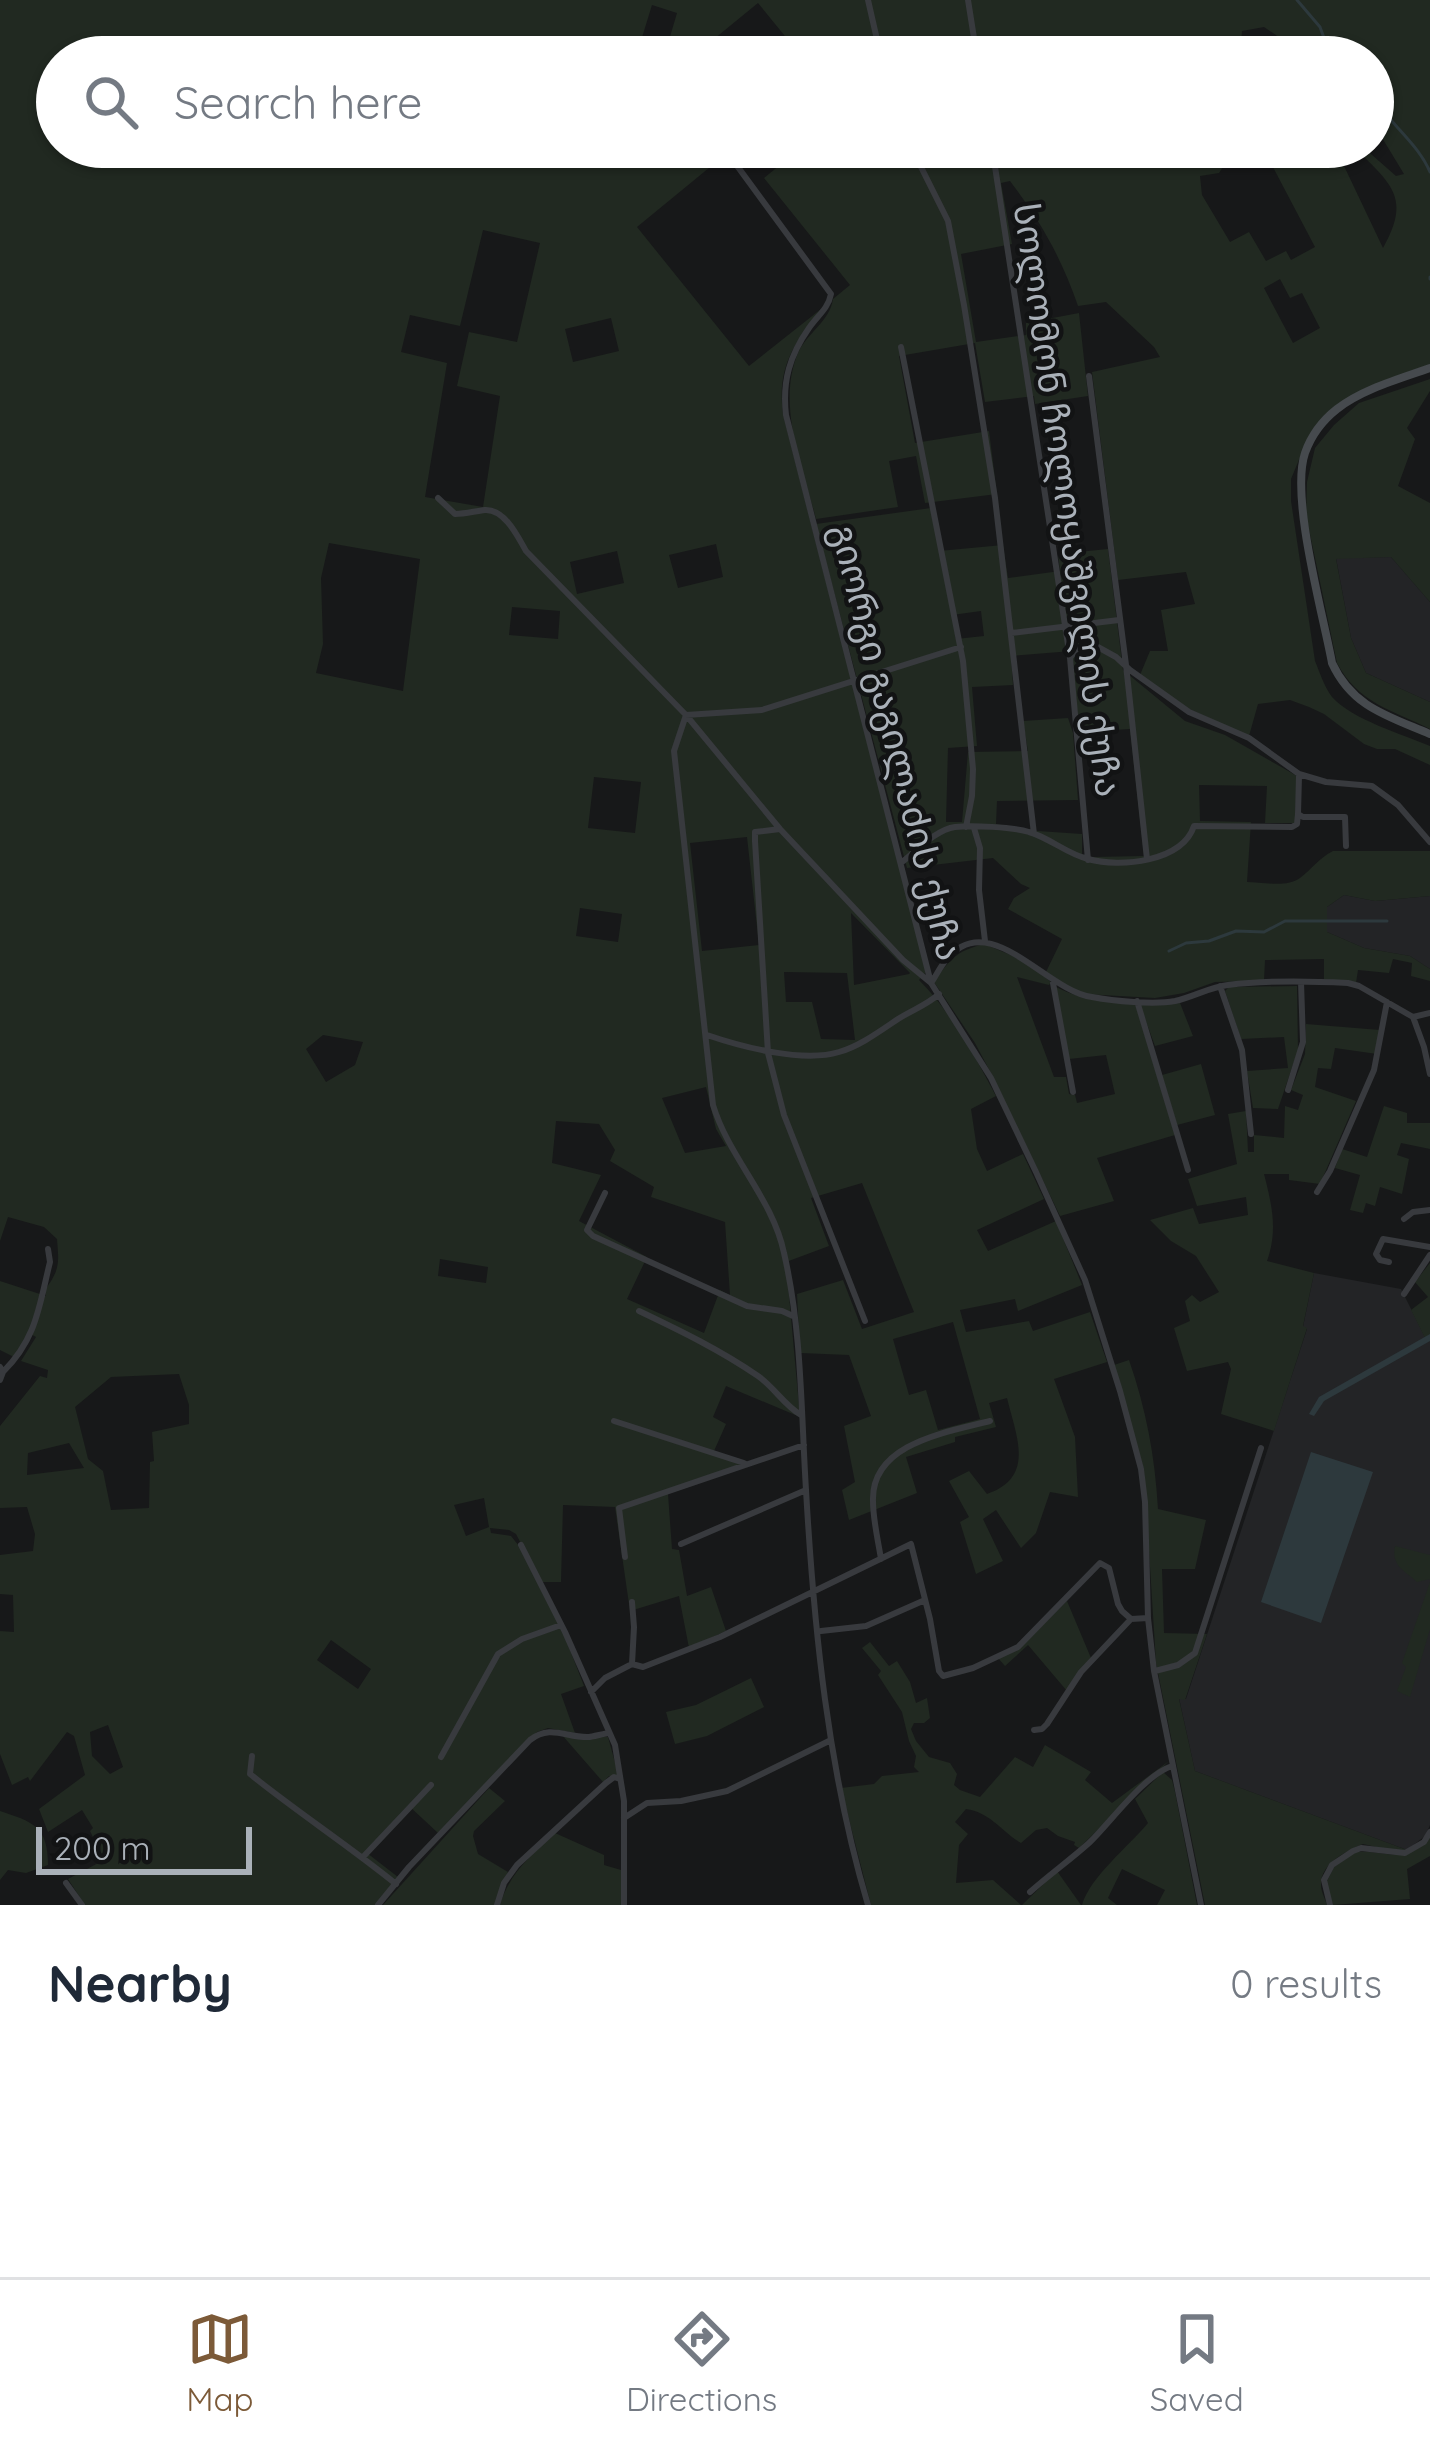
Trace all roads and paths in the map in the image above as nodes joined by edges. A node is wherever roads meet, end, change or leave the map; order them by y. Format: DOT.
graph roads {
  1 [pos="868,0"];
  2 [pos="968,0"];
  3 [pos="876,36"];
  4 [pos="974,36"];
  5 [pos="738,168"];
  6 [pos="922,168"];
  7 [pos="995,168"];
  8 [pos="901,347"];
  9 [pos="1430,368"];
  10 [pos="1089,376"];
  11 [pos="438,498"];
  12 [pos="1119,620"];
  13 [pos="1065,626"];
  14 [pos="1011,633"];
  15 [pos="961,647"];
  16 [pos="1070,658"];
  17 [pos="1126,665"];
  18 [pos="855,682"];
  19 [pos="686,715"];
  20 [pos="1430,734"];
  21 [pos="1299,774"];
  22 [pos="1298,814"];
  23 [pos="970,828"];
  24 [pos="779,830"];
  25 [pos="1034,834"];
  26 [pos="1428,836"];
  27 [pos="1346,846"];
  28 [pos="1147,859"];
  29 [pos="1088,860"];
  30 [pos="902,862"];
  31 [pos="986,941"];
  32 [pos="1054,982"];
  33 [pos="1301,982"];
  34 [pos="931,983"];
  35 [pos="1220,986"];
  36 [pos="938,994"];
  37 [pos="1137,1000"];
  38 [pos="1387,1002"];
  39 [pos="1430,1013"];
  40 [pos="1413,1017"];
  41 [pos="707,1035"];
  42 [pos="768,1053"];
  43 [pos="1430,1074"];
  44 [pos="1288,1090"];
  45 [pos="1073,1092"];
  46 [pos="1250,1134"];
  47 [pos="1188,1170"];
  48 [pos="1317,1192"];
  49 [pos="605,1193"];
  50 [pos="1430,1210"];
  51 [pos="1404,1219"];
  52 [pos="48,1249"];
  53 [pos="1430,1251"];
  54 [pos="1389,1262"];
  55 [pos="1404,1294"];
  56 [pos="639,1311"];
  57 [pos="795,1317"];
  58 [pos="865,1321"];
  59 [pos="1,1373"];
  60 [pos="803,1416"];
  61 [pos="990,1420"];
  62 [pos="614,1421"];
  63 [pos="804,1445"];
  64 [pos="1261,1448"];
  65 [pos="747,1465"];
  66 [pos="806,1490"];
  67 [pos="681,1544"];
  68 [pos="521,1545"];
  69 [pos="625,1557"];
  70 [pos="880,1558"];
  71 [pos="814,1592"];
  72 [pos="925,1600"];
  73 [pos="632,1602"];
  74 [pos="1131,1618"];
  75 [pos="1148,1618"];
  76 [pos="561,1625"];
  77 [pos="819,1631"];
  78 [pos="632,1664"];
  79 [pos="1154,1672"];
  80 [pos="590,1694"];
  81 [pos="1034,1730"];
  82 [pos="609,1733"];
  83 [pos="831,1740"];
  84 [pos="252,1756"];
  85 [pos="441,1757"];
  86 [pos="1172,1766"];
  87 [pos="622,1780"];
  88 [pos="431,1785"];
  89 [pos="624,1818"];
  90 [pos="1430,1832"];
  91 [pos="363,1857"];
  92 [pos="66,1883"];
  93 [pos="396,1884"];
  94 [pos="1030,1892"];
  95 [pos="864,1904"];
  96 [pos="82,1905"];
  97 [pos="378,1905"];
  98 [pos="497,1905"];
  99 [pos="625,1905"];
  100 [pos="1201,1905"];
  101 [pos="1330,1905"];
  1 -- 3 [label="street"];
  2 -- 4 [label="street"];
  5 -- 18 [label="street, გიორგი გაგილაძის ქუჩა"];
  6 -- 14 [label="street"];
  7 -- 13 [label="street, სოლომონ ჩოლოყაშვილის ქუჩა"];
  8 -- 15 [label="street"];
  9 -- 20 [label="main road"];
  10 -- 12 [label="street"];
  11 -- 19 [label="street"];
  12 -- 13 [label="street"];
  12 -- 17 [label="street"];
  13 -- 14 [label="street"];
  13 -- 16 [label="street, სოლომონ ჩოლოყაშვილის ქუჩა"];
  14 -- 25 [label="street"];
  15 -- 18 [label="street"];
  15 -- 23 [label="street"];
  16 -- 17 [label="street"];
  16 -- 29 [label="street, სოლომონ ჩოლოყაშვილის ქუჩა"];
  17 -- 21 [label="street"];
  17 -- 28 [label="street"];
  18 -- 19 [label="street"];
  18 -- 30 [label="street, გიორგი გაგილაძის ქუჩა"];
  19 -- 24 [label="street"];
  19 -- 41 [label="street"];
  21 -- 22 [label="street"];
  21 -- 26 [label="street"];
  22 -- 27 [label="street"];
  22 -- 28 [label="street"];
  23 -- 25 [label="street"];
  23 -- 30 [label="street"];
  23 -- 31 [label="street"];
  24 -- 34 [label="street"];
  24 -- 42 [label="street"];
  25 -- 29 [label="street"];
  28 -- 29 [label="street"];
  30 -- 34 [label="street, გიორგი გაგილაძის ქუჩა"];
  31 -- 32 [label="street"];
  31 -- 34 [label="street"];
  32 -- 37 [label="street"];
  32 -- 45 [label="street"];
  33 -- 35 [label="street"];
  33 -- 38 [label="street"];
  33 -- 44 [label="street"];
  34 -- 36 [label="street, გიორგი გაგილაძის ქუჩა"];
  35 -- 37 [label="street"];
  35 -- 46 [label="street"];
  36 -- 42 [label="street"];
  36 -- 75 [label="street, გიორგი გაგილაძის ქუჩა"];
  37 -- 47 [label="street"];
  38 -- 40 [label="street"];
  38 -- 48 [label="street"];
  39 -- 40 [label="street"];
  40 -- 43 [label="street"];
  41 -- 42 [label="street"];
  41 -- 57 [label="street"];
  42 -- 58 [label="street"];
  49 -- 57 [label="street"];
  50 -- 51 [label="street"];
  52 -- 59 [label="street"];
  53 -- 54 [label="street"];
  53 -- 55 [label="street"];
  56 -- 60 [label="street"];
  57 -- 60 [label="street"];
  60 -- 63 [label="street"];
  61 -- 70 [label="street"];
  62 -- 65 [label="street"];
  63 -- 65 [label="street"];
  63 -- 66 [label="street"];
  64 -- 79 [label="street"];
  65 -- 69 [label="street"];
  66 -- 67 [label="street"];
  66 -- 71 [label="street"];
  68 -- 76 [label="street"];
  70 -- 71 [label="street"];
  70 -- 72 [label="street"];
  71 -- 77 [label="street"];
  71 -- 78 [label="street"];
  72 -- 74 [label="street"];
  72 -- 77 [label="street"];
  73 -- 78 [label="street"];
  74 -- 75 [label="street"];
  74 -- 81 [label="street"];
  75 -- 79 [label="street, გიორგი გაგილაძის ქუჩა"];
  76 -- 80 [label="street"];
  76 -- 85 [label="street"];
  77 -- 83 [label="street"];
  78 -- 80 [label="street"];
  79 -- 86 [label="street, გიორგი გაგილაძის ქუჩა"];
  80 -- 82 [label="street"];
  82 -- 87 [label="street"];
  82 -- 93 [label="street"];
  83 -- 89 [label="street"];
  83 -- 95 [label="street"];
  84 -- 91 [label="street"];
  86 -- 94 [label="street"];
  86 -- 100 [label="street, გიორგი გაგილაძის ქუჩა"];
  87 -- 89 [label="street"];
  87 -- 98 [label="street"];
  88 -- 91 [label="street"];
  89 -- 99 [label="street"];
  90 -- 101 [label="street"];
  91 -- 93 [label="street"];
  92 -- 96 [label="street"];
  93 -- 97 [label="street"];
}
